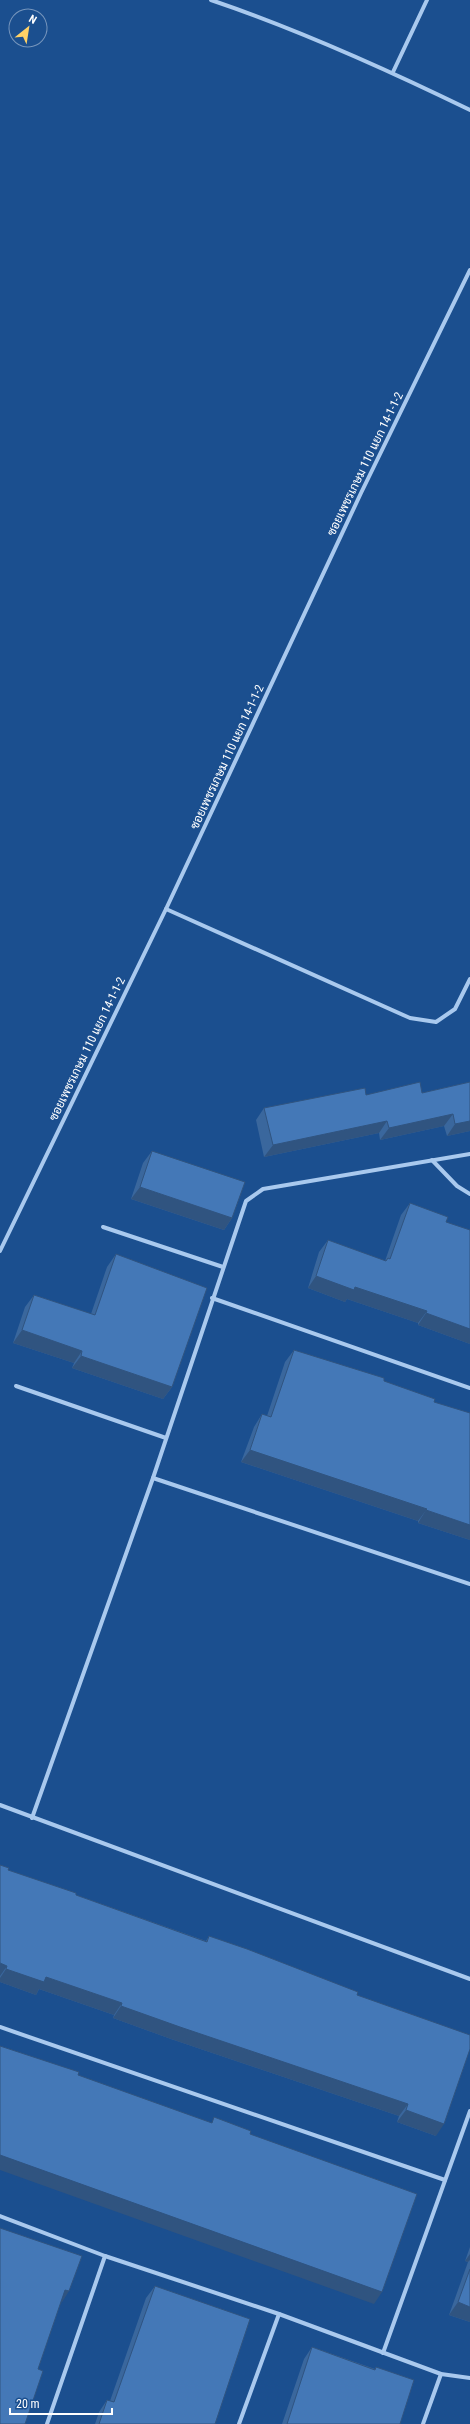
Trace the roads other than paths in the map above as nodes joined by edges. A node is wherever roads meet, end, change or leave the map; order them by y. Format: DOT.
graph roads {
  1 [pos="211,0"];
  2 [pos="427,0"];
  3 [pos="393,72"];
  4 [pos="470,110"];
  5 [pos="470,270"];
  6 [pos="166,909"];
  7 [pos="470,979"];
  8 [pos="470,1154"];
  9 [pos="432,1160"];
  10 [pos="470,1194"];
  11 [pos="103,1227"];
  12 [pos="0,1251"];
  13 [pos="223,1267"];
  14 [pos="212,1298"];
  15 [pos="16,1386"];
  16 [pos="470,1388"];
  17 [pos="166,1438"];
  18 [pos="153,1478"];
  19 [pos="470,1584"];
  20 [pos="0,1805"];
  21 [pos="32,1818"];
  22 [pos="470,1979"];
  23 [pos="0,2027"];
  24 [pos="470,2111"];
  25 [pos="445,2180"];
  26 [pos="0,2216"];
  27 [pos="105,2256"];
  28 [pos="279,2314"];
  29 [pos="383,2353"];
  30 [pos="441,2374"];
  31 [pos="470,2378"];
  32 [pos="47,2424"];
  33 [pos="239,2424"];
  34 [pos="423,2424"];
  1 -- 3 [label="street"];
  2 -- 3 [label="street"];
  3 -- 4 [label="street"];
  5 -- 6 [label="street, ซอยเพชรเกษม 110 แยก 14-1-1-2"];
  6 -- 7 [label="street"];
  6 -- 12 [label="street, ซอยเพชรเกษม 110 แยก 14-1-1-2"];
  8 -- 9 [label="street"];
  9 -- 10 [label="street"];
  9 -- 13 [label="street"];
  11 -- 13 [label="street"];
  13 -- 14 [label="street"];
  14 -- 16 [label="street"];
  14 -- 17 [label="street"];
  15 -- 17 [label="street"];
  17 -- 18 [label="street"];
  18 -- 19 [label="street"];
  18 -- 21 [label="street"];
  20 -- 21 [label="street"];
  21 -- 22 [label="street"];
  23 -- 25 [label="street"];
  24 -- 25 [label="street"];
  25 -- 29 [label="street"];
  26 -- 27 [label="street"];
  27 -- 28 [label="street"];
  27 -- 32 [label="street"];
  28 -- 29 [label="street"];
  28 -- 33 [label="street"];
  29 -- 30 [label="street"];
  30 -- 31 [label="street"];
  30 -- 34 [label="street"];
}
